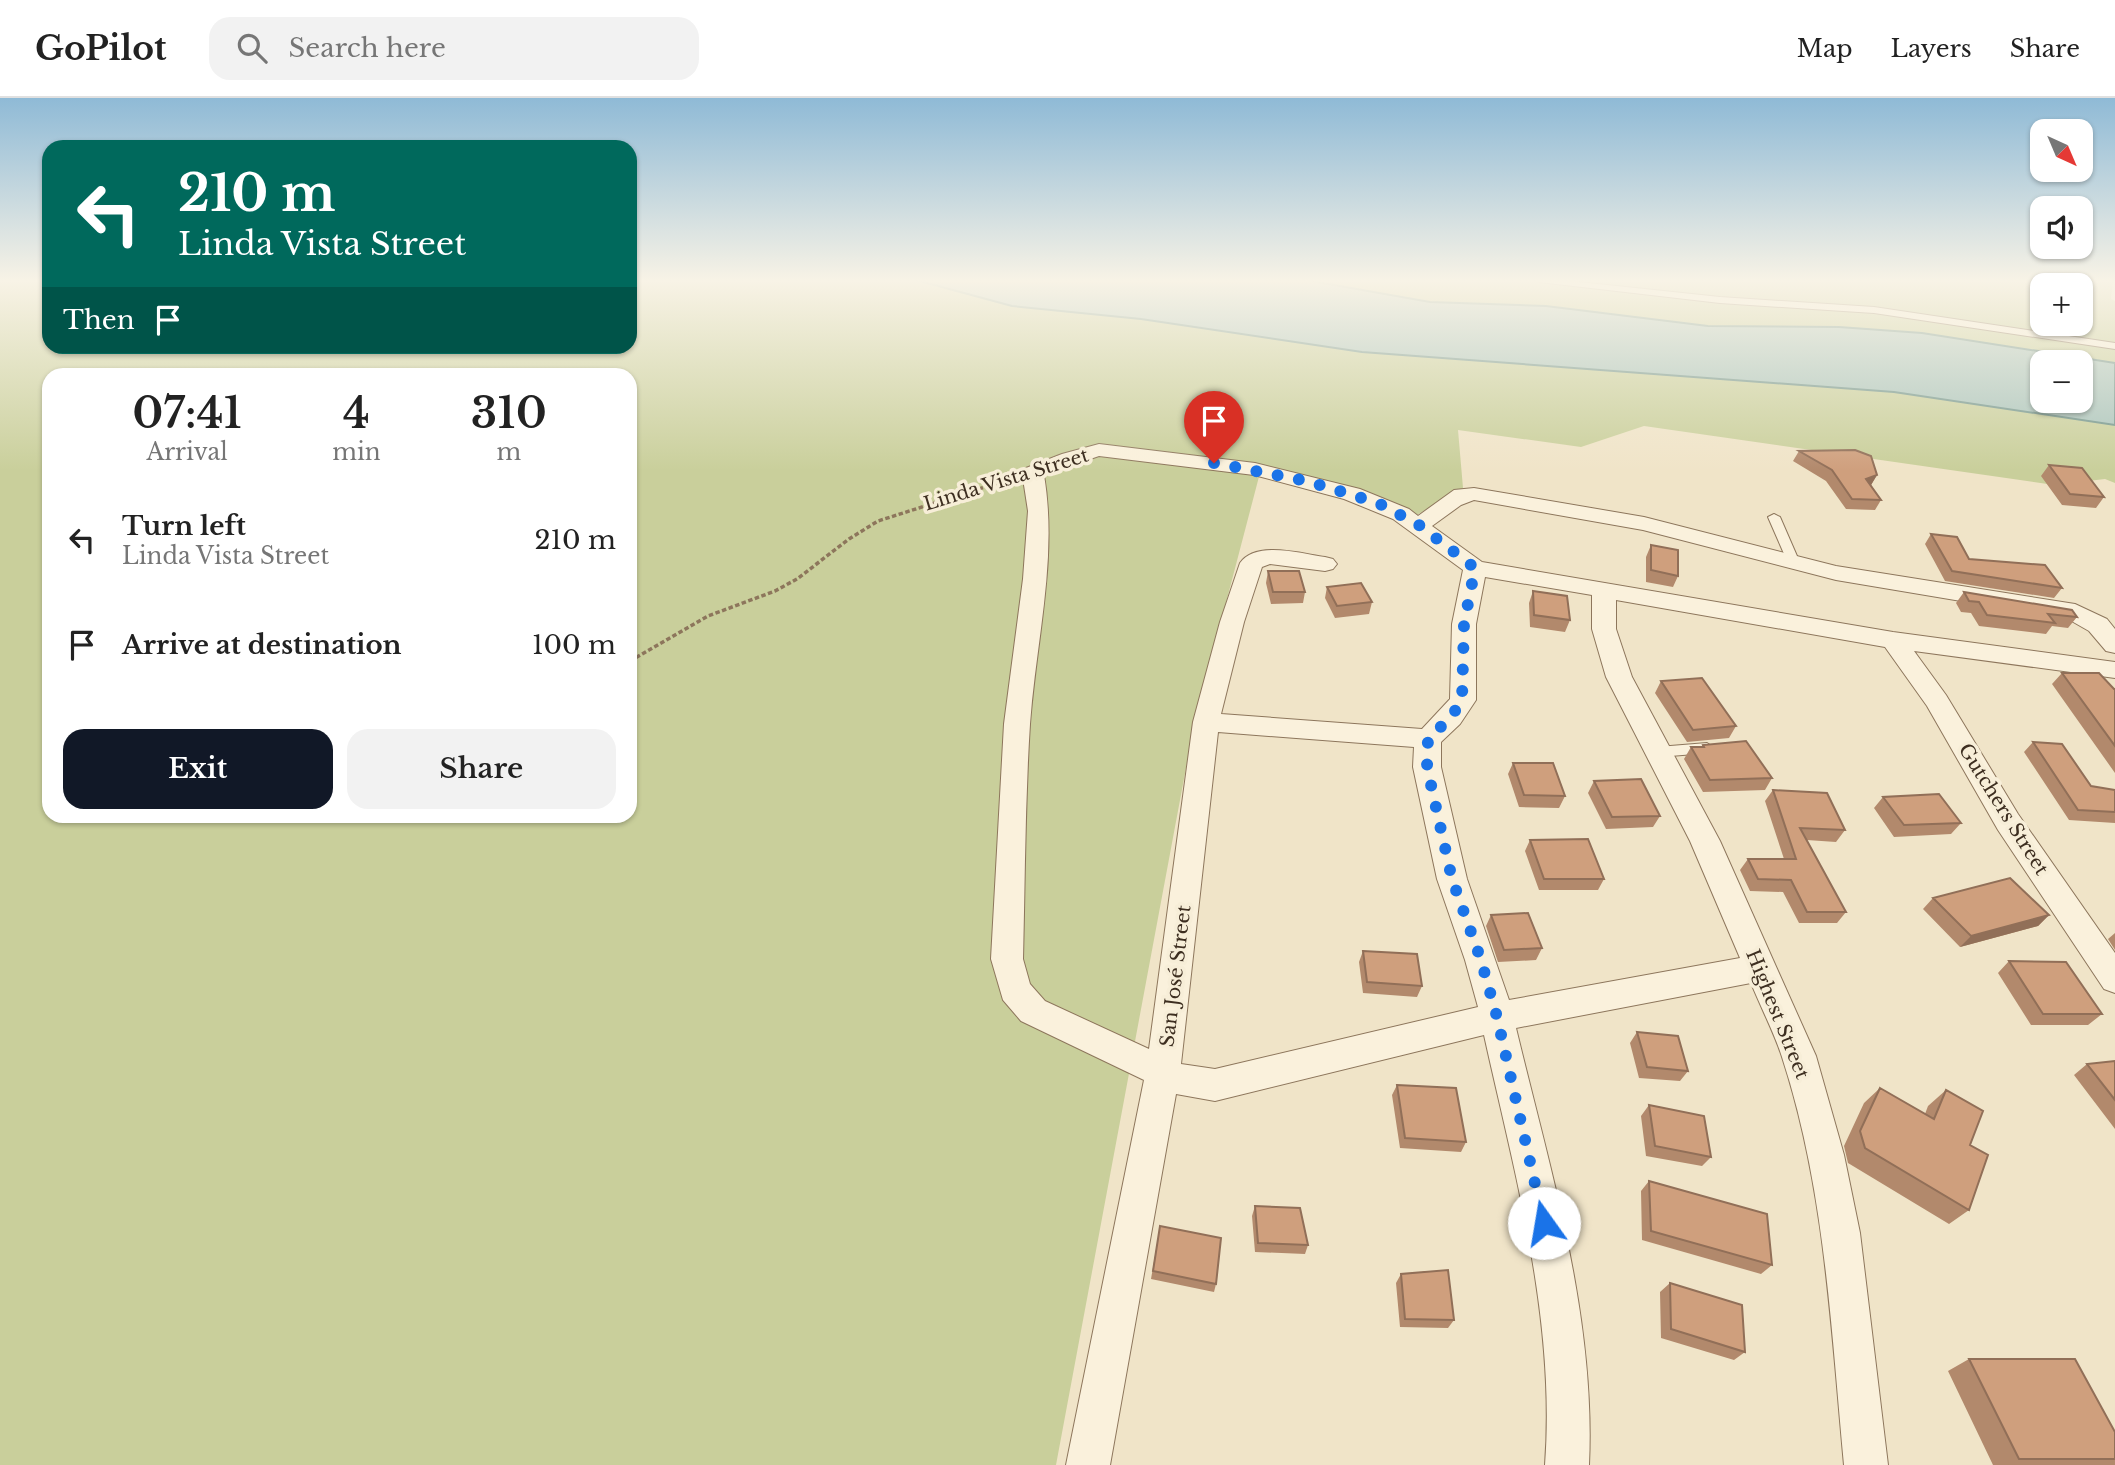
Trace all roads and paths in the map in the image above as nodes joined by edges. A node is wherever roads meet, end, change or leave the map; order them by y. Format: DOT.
graph roads {
  1 [pos="1033,472"];
  2 [pos="1774,517"];
  3 [pos="1419,525"];
  4 [pos="1794,563"];
  5 [pos="1325,564"];
  6 [pos="1475,568"];
  7 [pos="1604,590"];
  8 [pos="1893,640"];
  9 [pos="2115,645"];
  10 [pos="637,657"];
  11 [pos="2115,670"];
  12 [pos="1206,722"];
  13 [pos="1428,739"];
  14 [pos="1721,746"];
  15 [pos="1658,752"];
  16 [pos="1761,968"];
  17 [pos="2115,979"];
  18 [pos="1497,1017"];
  19 [pos="1163,1073"];
  20 [pos="1088,1465"];
  21 [pos="1567,1465"];
  22 [pos="1866,1465"];
  1 -- 3 [label="street, Linda Vista Street"];
  1 -- 10 [label="path, Linda Vista Street"];
  1 -- 19 [label="street"];
  2 -- 4 [label="lane"];
  3 -- 4 [label="street"];
  3 -- 6 [label="street, Linda Vista Street"];
  4 -- 9 [label="street"];
  5 -- 12 [label="street, San José Street"];
  6 -- 7 [label="street"];
  6 -- 13 [label="street"];
  7 -- 8 [label="street"];
  7 -- 15 [label="street, Highest Street"];
  8 -- 11 [label="street"];
  8 -- 17 [label="street, Gutchers Street"];
  12 -- 13 [label="street"];
  12 -- 19 [label="street, San José Street"];
  13 -- 18 [label="street"];
  14 -- 15 [label="lane"];
  15 -- 16 [label="street, Highest Street"];
  16 -- 18 [label="street"];
  16 -- 22 [label="street, Highest Street"];
  18 -- 19 [label="street"];
  18 -- 21 [label="street"];
  19 -- 20 [label="street, San José Street"];
}
